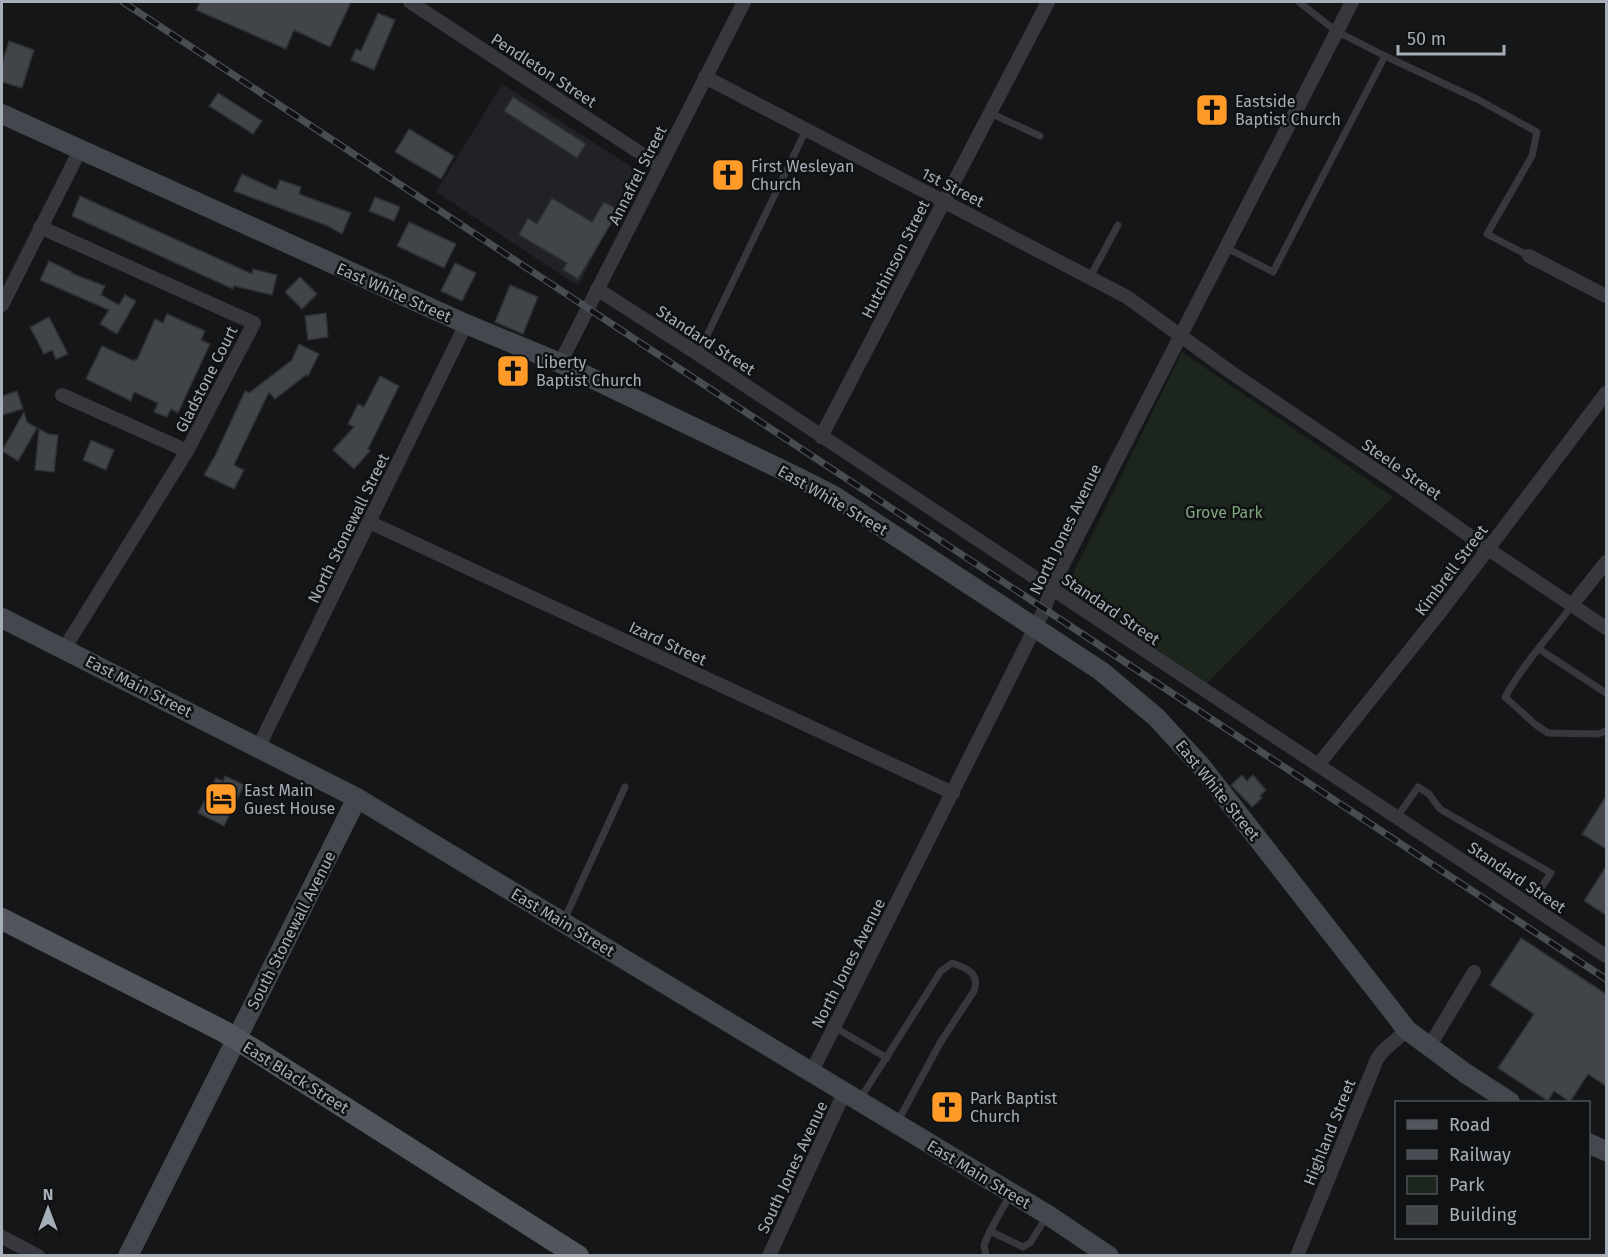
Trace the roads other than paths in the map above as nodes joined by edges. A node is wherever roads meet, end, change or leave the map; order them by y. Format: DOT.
graph roads {
  1 [pos="410,2"];
  2 [pos="744,2"];
  3 [pos="1048,2"];
  4 [pos="1299,2"];
  5 [pos="1352,2"];
  6 [pos="1336,31"];
  7 [pos="1385,56"];
  8 [pos="705,77"];
  9 [pos="990,113"];
  10 [pos="2,114"];
  11 [pos="806,130"];
  12 [pos="1040,136"];
  13 [pos="80,150"];
  14 [pos="660,166"];
  15 [pos="944,201"];
  16 [pos="1118,225"];
  17 [pos="40,227"];
  18 [pos="1226,247"];
  19 [pos="1529,256"];
  20 [pos="1090,277"];
  21 [pos="597,289"];
  22 [pos="1606,296"];
  23 [pos="2,305"];
  24 [pos="466,324"];
  25 [pos="1180,336"];
  26 [pos="698,354"];
  27 [pos="560,363"];
  28 [pos="1606,393"];
  29 [pos="62,395"];
  30 [pos="821,437"];
  31 [pos="188,451"];
  32 [pos="369,522"];
  33 [pos="1488,549"];
  34 [pos="1606,562"];
  35 [pos="1051,588"];
  36 [pos="1572,605"];
  37 [pos="2,618"];
  38 [pos="1035,627"];
  39 [pos="1606,628"];
  40 [pos="64,649"];
  41 [pos="1539,649"];
  42 [pos="1606,693"];
  43 [pos="1606,732"];
  44 [pos="259,746"];
  45 [pos="1318,765"];
  46 [pos="625,787"];
  47 [pos="953,793"];
  48 [pos="357,798"];
  49 [pos="1397,817"];
  50 [pos="1530,905"];
  51 [pos="2,919"];
  52 [pos="563,922"];
  53 [pos="1606,956"];
  54 [pos="1474,972"];
  55 [pos="834,1027"];
  56 [pos="1407,1030"];
  57 [pos="237,1040"];
  58 [pos="1429,1047"];
  59 [pos="887,1058"];
  60 [pos="811,1073"];
  61 [pos="851,1097"];
  62 [pos="1509,1101"];
  63 [pos="896,1124"];
  64 [pos="1590,1144"];
  65 [pos="1606,1151"];
  66 [pos="1011,1193"];
  67 [pos="1048,1215"];
  68 [pos="990,1231"];
  69 [pos="2,1237"];
  70 [pos="1099,1253"];
  71 [pos="38,1256"];
  72 [pos="128,1256"];
  73 [pos="578,1256"];
  74 [pos="769,1256"];
  75 [pos="986,1256"];
  76 [pos="1297,1256"];
  1 -- 14 [label="street, Pendleton Street"];
  2 -- 8 [label="street, Annafrel Street"];
  3 -- 9 [label="street, Hutchinson Street"];
  4 -- 6 [label="lane"];
  5 -- 6 [label="street, North Jones Avenue"];
  6 -- 7 [label="lane"];
  6 -- 18 [label="street, North Jones Avenue"];
  7 -- 18 [label="lane"];
  7 -- 19 [label="lane"];
  8 -- 11 [label="street, 1st Street"];
  8 -- 14 [label="street, Annafrel Street"];
  9 -- 12 [label="lane"];
  9 -- 15 [label="street, Hutchinson Street"];
  10 -- 13 [label="street, East White Street"];
  11 -- 15 [label="street, 1st Street"];
  11 -- 26 [label="lane"];
  13 -- 17 [label="street"];
  13 -- 24 [label="street, East White Street"];
  14 -- 21 [label="street, Annafrel Street"];
  15 -- 20 [label="street, 1st Street"];
  15 -- 30 [label="street, Hutchinson Street"];
  16 -- 20 [label="lane"];
  17 -- 23 [label="street"];
  17 -- 31 [label="street, Gladstone Court"];
  18 -- 25 [label="street, North Jones Avenue"];
  19 -- 22 [label="street"];
  20 -- 25 [label="street, 1st Street"];
  21 -- 26 [label="street, Standard Street"];
  21 -- 27 [label="street, Annafrel Street"];
  24 -- 27 [label="street, East White Street"];
  24 -- 32 [label="street, North Stonewall Street"];
  25 -- 33 [label="street, Steele Street"];
  25 -- 35 [label="street, North Jones Avenue"];
  26 -- 30 [label="street, Standard Street"];
  27 -- 38 [label="street, East White Street"];
  28 -- 33 [label="street, Kimbrell Street"];
  29 -- 31 [label="street"];
  30 -- 35 [label="street, Standard Street"];
  31 -- 40 [label="street, Gladstone Court"];
  32 -- 44 [label="street, North Stonewall Street"];
  32 -- 47 [label="street, Izard Street"];
  33 -- 36 [label="street, Steele Street"];
  33 -- 45 [label="street, Kimbrell Street"];
  34 -- 36 [label="street"];
  35 -- 38 [label="street, North Jones Avenue"];
  35 -- 45 [label="street, Standard Street"];
  36 -- 39 [label="street, Steele Street"];
  36 -- 41 [label="lane"];
  37 -- 40 [label="street, East Main Street"];
  38 -- 47 [label="street, North Jones Avenue"];
  38 -- 56 [label="street, East White Street"];
  40 -- 44 [label="street, East Main Street"];
  41 -- 42 [label="lane"];
  41 -- 43 [label="lane"];
  44 -- 48 [label="street, East Main Street"];
  45 -- 49 [label="street, Standard Street"];
  46 -- 52 [label="lane"];
  47 -- 55 [label="street, North Jones Avenue"];
  48 -- 52 [label="street, East Main Street"];
  48 -- 57 [label="street, South Stonewall Avenue"];
  49 -- 50 [label="street, Standard Street"];
  49 -- 50 [label="lane"];
  50 -- 53 [label="street, Standard Street"];
  51 -- 57 [label="main road, East Black Street"];
  52 -- 60 [label="street, East Main Street"];
  54 -- 58 [label="street"];
  55 -- 59 [label="lane"];
  55 -- 60 [label="street, North Jones Avenue"];
  56 -- 58 [label="street, East White Street"];
  56 -- 76 [label="street, Highland Street"];
  57 -- 72 [label="street, South Stonewall Avenue"];
  57 -- 73 [label="main road, East Black Street"];
  58 -- 62 [label="street, East White Street"];
  59 -- 61 [label="lane"];
  59 -- 63 [label="lane"];
  60 -- 61 [label="street, East Main Street"];
  61 -- 63 [label="street, East Main Street"];
  61 -- 74 [label="street, South Jones Avenue"];
  63 -- 66 [label="street, East Main Street"];
  64 -- 65 [label="street"];
  66 -- 67 [label="street, East Main Street"];
  66 -- 68 [label="lane"];
  67 -- 68 [label="lane"];
  67 -- 70 [label="street, East Main Street"];
  68 -- 75 [label="lane"];
  69 -- 71 [label="street"];
}
